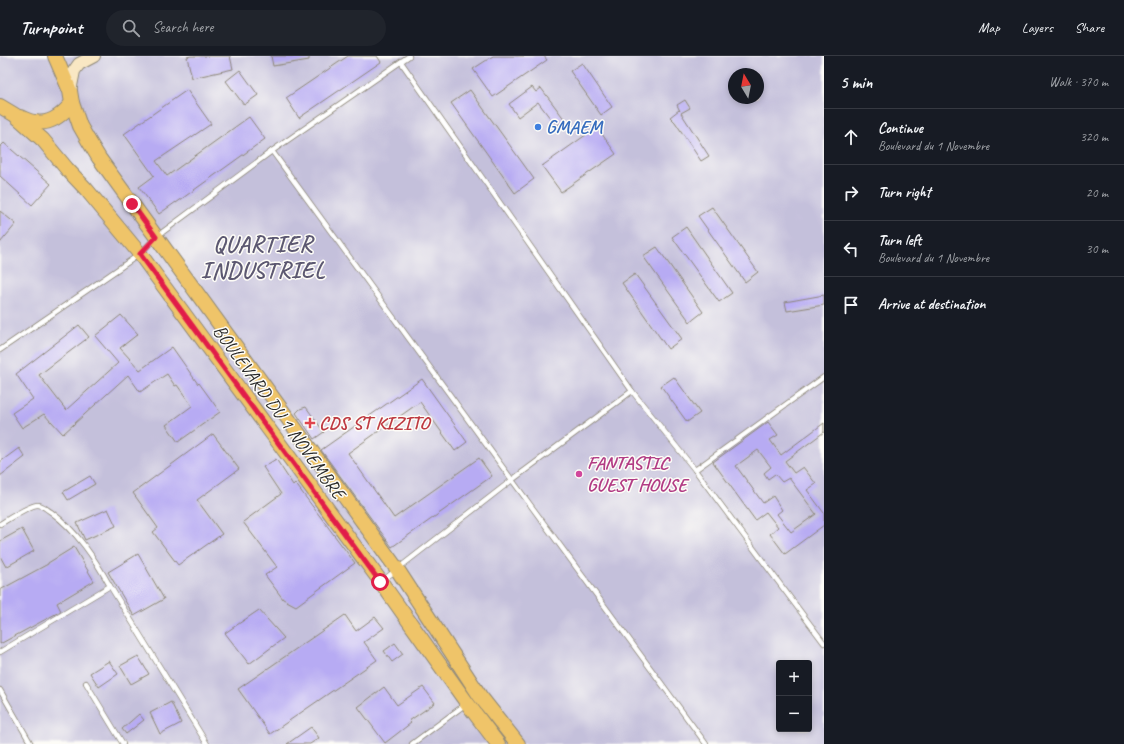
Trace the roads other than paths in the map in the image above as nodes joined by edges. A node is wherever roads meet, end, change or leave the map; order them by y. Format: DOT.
graph roads {
  1 [pos="55,56"];
  2 [pos="94,56"];
  3 [pos="409,56"];
  4 [pos="400,62"];
  5 [pos="71,97"];
  6 [pos="0,106"];
  7 [pos="15,115"];
  8 [pos="272,150"];
  9 [pos="156,237"];
  10 [pos="140,254"];
  11 [pos="0,350"];
  12 [pos="824,377"];
  13 [pos="632,391"];
  14 [pos="279,406"];
  15 [pos="261,419"];
  16 [pos="695,470"];
  17 [pos="512,480"];
  18 [pos="0,524"];
  19 [pos="397,569"];
  20 [pos="380,582"];
  21 [pos="110,586"];
  22 [pos="824,643"];
  23 [pos="0,652"];
  24 [pos="86,684"];
  25 [pos="0,690"];
  26 [pos="480,696"];
  27 [pos="467,703"];
  28 [pos="31,744"];
  29 [pos="122,744"];
  30 [pos="207,744"];
  31 [pos="412,744"];
  32 [pos="498,744"];
  33 [pos="518,744"];
  34 [pos="706,744"];
  1 -- 5 [label="main road, BOULEVARD DU 1 NOVEMBRE"];
  2 -- 5 [label="street"];
  3 -- 4 [label="lane"];
  4 -- 8 [label="lane"];
  4 -- 13 [label="lane"];
  5 -- 7 [label="main road, BOULEVARD DU 1 NOVEMBRE"];
  5 -- 9 [label="main road, BOULEVARD DU 1 NOVEMBRE"];
  6 -- 7 [label="main road, BOULEVARD DU 1 NOVEMBRE"];
  7 -- 10 [label="main road, BOULEVARD DU 1 NOVEMBRE"];
  8 -- 9 [label="lane"];
  8 -- 17 [label="lane"];
  9 -- 10 [label="lane"];
  9 -- 14 [label="main road, BOULEVARD DU 1 NOVEMBRE"];
  10 -- 11 [label="lane"];
  10 -- 15 [label="main road, BOULEVARD DU 1 NOVEMBRE"];
  12 -- 16 [label="lane"];
  13 -- 16 [label="lane"];
  13 -- 17 [label="lane"];
  14 -- 15 [label="main road"];
  14 -- 19 [label="main road, BOULEVARD DU 1 NOVEMBRE"];
  15 -- 20 [label="main road, BOULEVARD DU 1 NOVEMBRE"];
  16 -- 22 [label="lane"];
  17 -- 19 [label="lane"];
  17 -- 34 [label="lane"];
  18 -- 21 [label="lane"];
  19 -- 20 [label="lane"];
  19 -- 26 [label="main road, BOULEVARD DU 1 NOVEMBRE"];
  20 -- 27 [label="main road, BOULEVARD DU 1 NOVEMBRE"];
  21 -- 23 [label="lane"];
  21 -- 30 [label="lane"];
  24 -- 29 [label="lane"];
  25 -- 28 [label="lane"];
  26 -- 27 [label="lane"];
  26 -- 33 [label="main road, BOULEVARD DU 1 NOVEMBRE"];
  27 -- 31 [label="lane"];
  27 -- 32 [label="main road, BOULEVARD DU 1 NOVEMBRE"];
}
